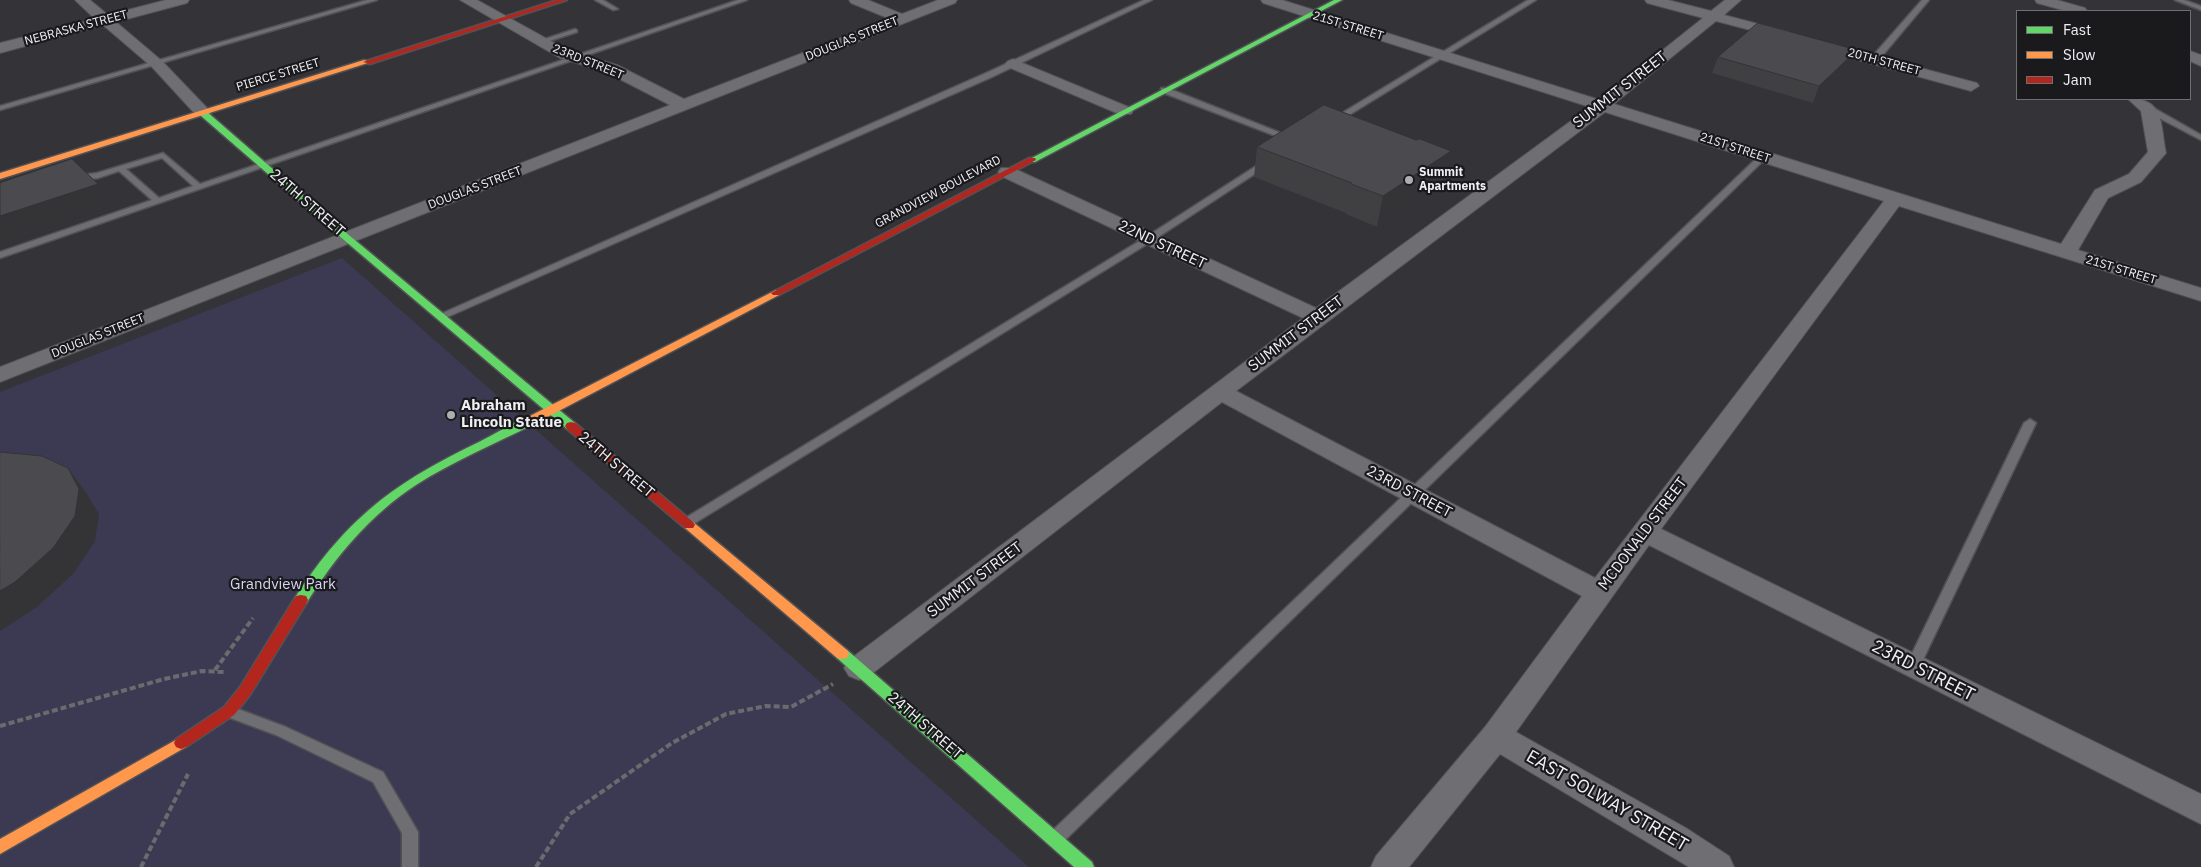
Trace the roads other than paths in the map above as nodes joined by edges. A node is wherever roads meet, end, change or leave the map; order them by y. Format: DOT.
graph roads {
  1 [pos="82,0"];
  2 [pos="182,0"];
  3 [pos="374,0"];
  4 [pos="467,0"];
  5 [pos="564,0"];
  6 [pos="598,0"];
  7 [pos="744,0"];
  8 [pos="856,0"];
  9 [pos="950,0"];
  10 [pos="1149,0"];
  11 [pos="1268,0"];
  12 [pos="1339,0"];
  13 [pos="1533,0"];
  14 [pos="1652,0"];
  15 [pos="1734,0"];
  16 [pos="1926,0"];
  17 [pos="2042,0"];
  18 [pos="2178,0"];
  19 [pos="615,8"];
  20 [pos="2201,8"];
  21 [pos="2077,10"];
  22 [pos="1311,14"];
  23 [pos="1713,16"];
  24 [pos="903,19"];
  25 [pos="106,20"];
  26 [pos="502,20"];
  27 [pos="575,31"];
  28 [pos="540,42"];
  29 [pos="0,48"];
  30 [pos="1445,55"];
  31 [pos="580,57"];
  32 [pos="1874,60"];
  33 [pos="157,64"];
  34 [pos="1013,64"];
  35 [pos="1971,86"];
  36 [pos="1164,90"];
  37 [pos="2143,104"];
  38 [pos="684,106"];
  39 [pos="1602,106"];
  40 [pos="0,108"];
  41 [pos="1125,111"];
  42 [pos="203,113"];
  43 [pos="1324,126"];
  44 [pos="2201,138"];
  45 [pos="1290,146"];
  46 [pos="1274,157"];
  47 [pos="1763,157"];
  48 [pos="263,164"];
  49 [pos="120,168"];
  50 [pos="1007,172"];
  51 [pos="0,176"];
  52 [pos="73,178"];
  53 [pos="199,187"];
  54 [pos="1895,199"];
  55 [pos="158,201"];
  56 [pos="347,238"];
  57 [pos="1149,238"];
  58 [pos="2066,253"];
  59 [pos="0,255"];
  60 [pos="2201,295"];
  61 [pos="441,316"];
  62 [pos="1318,317"];
  63 [pos="0,375"];
  64 [pos="1220,392"];
  65 [pos="551,410"];
  66 [pos="2030,423"];
  67 [pos="1414,495"];
  68 [pos="686,524"];
  69 [pos="1645,532"];
  70 [pos="1599,593"];
  71 [pos="1913,666"];
  72 [pos="859,668"];
  73 [pos="229,711"];
  74 [pos="1496,736"];
  75 [pos="2201,810"];
  76 [pos="1054,840"];
  77 [pos="0,847"];
  78 [pos="410,867"];
  79 [pos="1086,867"];
  80 [pos="1388,867"];
  81 [pos="1717,867"];
  1 -- 25 [label="street, 24TH STREET"];
  2 -- 25 [label="street, NEBRASKA STREET"];
  3 -- 33 [label="lane"];
  4 -- 26 [label="street, 23RD STREET"];
  5 -- 26 [label="street, PIERCE STREET"];
  6 -- 19 [label="lane"];
  7 -- 31 [label="lane"];
  8 -- 24 [label="street"];
  9 -- 24 [label="street, DOUGLAS STREET"];
  10 -- 34 [label="lane"];
  11 -- 22 [label="street, 21ST STREET"];
  12 -- 22 [label="street, GRANDVIEW BOULEVARD"];
  13 -- 30 [label="lane"];
  14 -- 23 [label="street, 20TH STREET"];
  15 -- 23 [label="street, SUMMIT STREET"];
  16 -- 32 [label="lane"];
  17 -- 21 [label="street"];
  18 -- 20 [label="lane"];
  22 -- 30 [label="street, 21ST STREET"];
  22 -- 36 [label="street, GRANDVIEW BOULEVARD"];
  23 -- 32 [label="street, 20TH STREET"];
  23 -- 39 [label="street, SUMMIT STREET"];
  24 -- 38 [label="street, DOUGLAS STREET"];
  25 -- 29 [label="street, NEBRASKA STREET"];
  25 -- 33 [label="street, 24TH STREET"];
  26 -- 28 [label="street, 23RD STREET"];
  26 -- 42 [label="street, PIERCE STREET"];
  27 -- 28 [label="lane"];
  28 -- 31 [label="street, 23RD STREET"];
  30 -- 39 [label="street, 21ST STREET"];
  30 -- 43 [label="lane"];
  31 -- 38 [label="street, 23RD STREET"];
  31 -- 48 [label="lane"];
  32 -- 35 [label="street, 20TH STREET"];
  33 -- 40 [label="lane"];
  33 -- 42 [label="street, 24TH STREET"];
  34 -- 41 [label="street"];
  34 -- 61 [label="lane"];
  36 -- 41 [label="street, GRANDVIEW BOULEVARD"];
  36 -- 45 [label="lane"];
  37 -- 44 [label="lane"];
  37 -- 58 [label="street"];
  38 -- 56 [label="street, DOUGLAS STREET"];
  39 -- 47 [label="street, 21ST STREET"];
  39 -- 62 [label="street, SUMMIT STREET"];
  41 -- 50 [label="street, GRANDVIEW BOULEVARD"];
  42 -- 48 [label="street, 24TH STREET"];
  42 -- 51 [label="street, PIERCE STREET"];
  46 -- 57 [label="lane"];
  47 -- 54 [label="street, 21ST STREET"];
  47 -- 67 [label="lane"];
  48 -- 53 [label="lane"];
  48 -- 56 [label="street, 24TH STREET"];
  49 -- 52 [label="lane"];
  49 -- 53 [label="lane"];
  49 -- 55 [label="lane"];
  50 -- 57 [label="street, 22ND STREET"];
  50 -- 65 [label="street, GRANDVIEW BOULEVARD"];
  53 -- 55 [label="lane"];
  54 -- 58 [label="street, 21ST STREET"];
  54 -- 69 [label="street, MCDONALD STREET"];
  55 -- 59 [label="lane"];
  56 -- 61 [label="street, 24TH STREET"];
  56 -- 63 [label="street, DOUGLAS STREET"];
  57 -- 62 [label="street, 22ND STREET"];
  57 -- 68 [label="lane"];
  58 -- 60 [label="street, 21ST STREET"];
  61 -- 65 [label="street, 24TH STREET"];
  62 -- 64 [label="street, SUMMIT STREET"];
  64 -- 67 [label="street, 23RD STREET"];
  64 -- 72 [label="street, SUMMIT STREET"];
  65 -- 68 [label="street, 24TH STREET"];
  65 -- 73 [label="street, GRANDVIEW BOULEVARD"];
  66 -- 71 [label="lane"];
  67 -- 70 [label="street, 23RD STREET"];
  67 -- 76 [label="lane"];
  68 -- 72 [label="street, 24TH STREET"];
  69 -- 70 [label="street, MCDONALD STREET"];
  69 -- 71 [label="street, 23RD STREET"];
  70 -- 74 [label="street, MCDONALD STREET"];
  71 -- 75 [label="street, 23RD STREET"];
  72 -- 76 [label="street, 24TH STREET"];
  73 -- 77 [label="street"];
  73 -- 78 [label="lane"];
  74 -- 80 [label="street, MCDONALD STREET"];
  74 -- 81 [label="street, EAST SOLWAY STREET"];
  76 -- 79 [label="street, 24TH STREET"];
}
